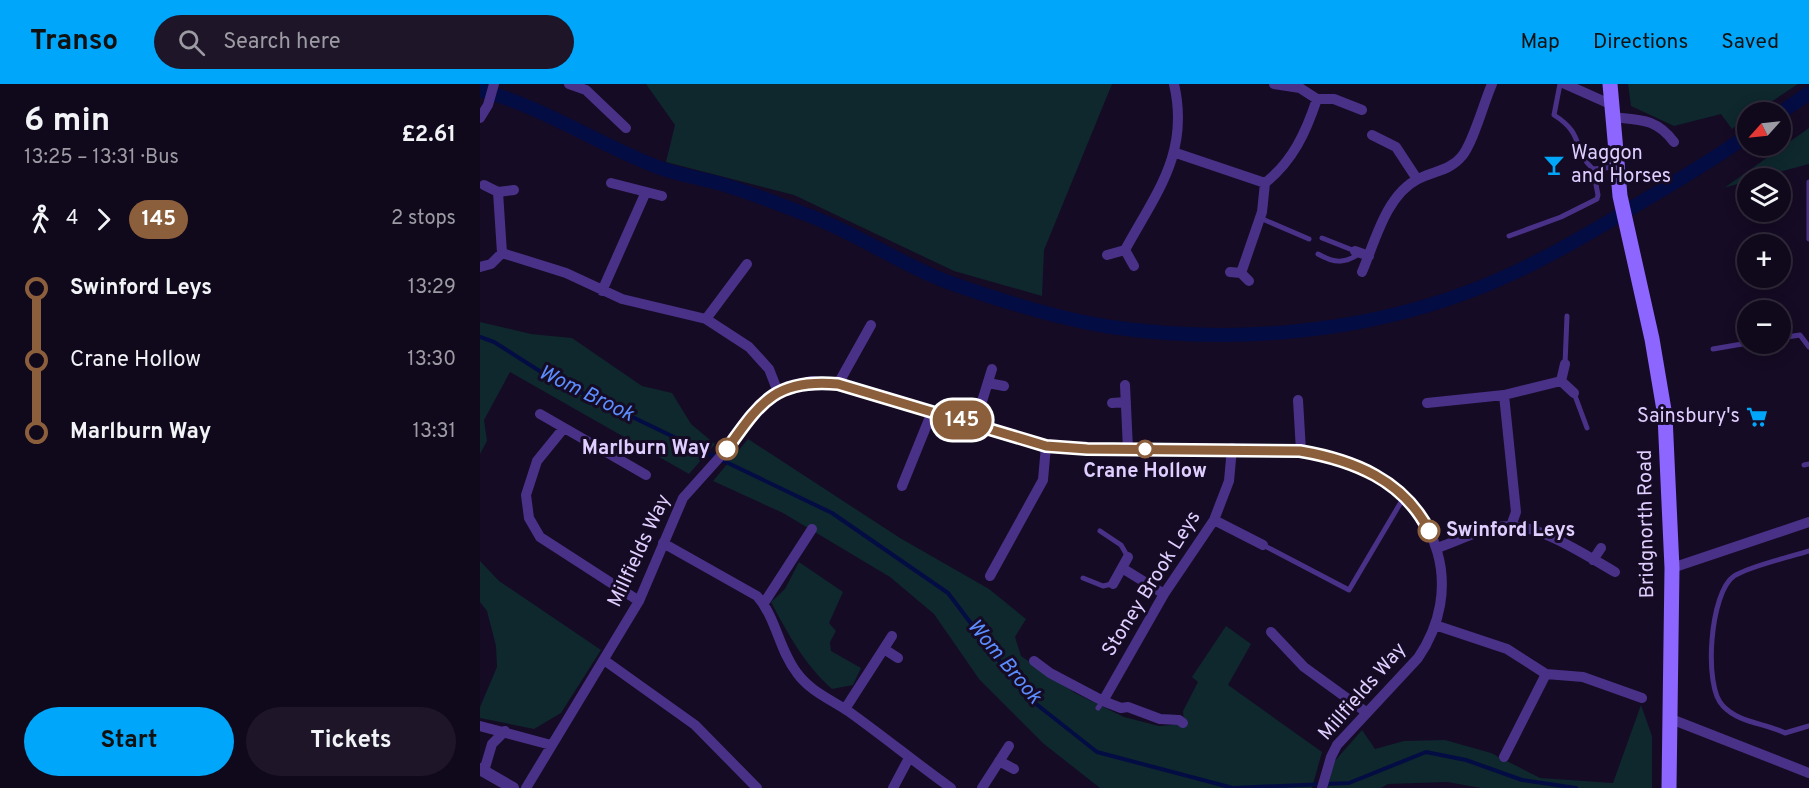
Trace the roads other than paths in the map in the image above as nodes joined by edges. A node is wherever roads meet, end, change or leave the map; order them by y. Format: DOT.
graph roads {
  1 [pos="494,84"];
  2 [pos="569,84"];
  3 [pos="1174,84"];
  4 [pos="1274,84"];
  5 [pos="1492,84"];
  6 [pos="1560,84"];
  7 [pos="1565,84"];
  8 [pos="1610,84"];
  9 [pos="1317,99"];
  10 [pos="1362,110"];
  11 [pos="1611,111"];
  12 [pos="480,117"];
  13 [pos="626,128"];
  14 [pos="1392,130"];
  15 [pos="1372,135"];
  16 [pos="1386,141"];
  17 [pos="1674,142"];
  18 [pos="1176,153"];
  19 [pos="1617,167"];
  20 [pos="1593,169"];
  21 [pos="1418,179"];
  22 [pos="1809,182"];
  23 [pos="611,183"];
  24 [pos="1265,183"];
  25 [pos="484,185"];
  26 [pos="514,190"];
  27 [pos="498,192"];
  28 [pos="645,194"];
  29 [pos="662,196"];
  30 [pos="1260,218"];
  31 [pos="1509,236"];
  32 [pos="1322,238"];
  33 [pos="1309,239"];
  34 [pos="1809,239"];
  35 [pos="1125,250"];
  36 [pos="1362,253"];
  37 [pos="502,254"];
  38 [pos="1318,254"];
  39 [pos="1107,255"];
  40 [pos="747,264"];
  41 [pos="1134,266"];
  42 [pos="480,267"];
  43 [pos="1230,272"];
  44 [pos="1362,272"];
  45 [pos="602,291"];
  46 [pos="1567,316"];
  47 [pos="706,319"];
  48 [pos="872,325"];
  49 [pos="1791,336"];
  50 [pos="862,341"];
  51 [pos="1737,345"];
  52 [pos="873,347"];
  53 [pos="1809,347"];
  54 [pos="1713,349"];
  55 [pos="1565,364"];
  56 [pos="992,369"];
  57 [pos="1561,381"];
  58 [pos="988,382"];
  59 [pos="838,384"];
  60 [pos="1125,385"];
  61 [pos="1004,386"];
  62 [pos="778,392"];
  63 [pos="1574,393"];
  64 [pos="1504,395"];
  65 [pos="1298,400"];
  66 [pos="1126,402"];
  67 [pos="1112,403"];
  68 [pos="1427,403"];
  69 [pos="932,412"];
  70 [pos="540,414"];
  71 [pos="975,424"];
  72 [pos="1587,428"];
  73 [pos="563,429"];
  74 [pos="1046,446"];
  75 [pos="1232,448"];
  76 [pos="1128,449"];
  77 [pos="1300,451"];
  78 [pos="646,476"];
  79 [pos="902,486"];
  80 [pos="1404,497"];
  81 [pos="1214,520"];
  82 [pos="1809,522"];
  83 [pos="1511,526"];
  84 [pos="812,529"];
  85 [pos="1100,531"];
  86 [pos="663,543"];
  87 [pos="1263,545"];
  88 [pos="1437,548"];
  89 [pos="1601,548"];
  90 [pos="1809,551"];
  91 [pos="1128,557"];
  92 [pos="1593,560"];
  93 [pos="1122,568"];
  94 [pos="1672,568"];
  95 [pos="1615,572"];
  96 [pos="990,576"];
  97 [pos="1083,578"];
  98 [pos="1113,584"];
  99 [pos="1164,594"];
  100 [pos="639,601"];
  101 [pos="764,603"];
  102 [pos="1435,626"];
  103 [pos="1271,632"];
  104 [pos="892,636"];
  105 [pos="884,649"];
  106 [pos="898,658"];
  107 [pos="604,660"];
  108 [pos="1034,661"];
  109 [pos="1546,675"];
  110 [pos="1642,698"];
  111 [pos="1101,704"];
  112 [pos="845,709"];
  113 [pos="1366,712"];
  114 [pos="1671,719"];
  115 [pos="1183,723"];
  116 [pos="480,726"];
  117 [pos="1809,726"];
  118 [pos="505,731"];
  119 [pos="550,745"];
  120 [pos="1009,746"];
  121 [pos="1504,757"];
  122 [pos="909,758"];
  123 [pos="999,761"];
  124 [pos="1014,769"];
  125 [pos="482,770"];
  126 [pos="1809,773"];
  127 [pos="753,787"];
  128 [pos="513,788"];
  129 [pos="526,788"];
  130 [pos="893,788"];
  131 [pos="951,788"];
  132 [pos="982,788"];
  133 [pos="1322,788"];
  134 [pos="1669,788"];
  1 -- 12 [label="street"];
  2 -- 13 [label="street"];
  3 -- 18 [label="street"];
  4 -- 9 [label="street"];
  5 -- 21 [label="street"];
  6 -- 20 [label="lane"];
  7 -- 11 [label="street"];
  8 -- 11 [label="main road, Bridgnorth Road"];
  9 -- 10 [label="street"];
  9 -- 24 [label="street"];
  11 -- 17 [label="street"];
  11 -- 19 [label="main road, Bridgnorth Road"];
  14 -- 16 [label="street"];
  15 -- 16 [label="street"];
  16 -- 21 [label="street"];
  18 -- 24 [label="street"];
  18 -- 35 [label="street"];
  19 -- 20 [label="lane"];
  19 -- 94 [label="main road, Bridgnorth Road"];
  20 -- 31 [label="lane"];
  21 -- 36 [label="street"];
  22 -- 34 [label="lane"];
  23 -- 28 [label="street"];
  24 -- 30 [label="street"];
  25 -- 27 [label="street"];
  26 -- 27 [label="street"];
  27 -- 37 [label="street"];
  28 -- 29 [label="street"];
  28 -- 45 [label="street"];
  30 -- 33 [label="lane"];
  30 -- 43 [label="street"];
  32 -- 36 [label="lane"];
  35 -- 39 [label="street"];
  35 -- 41 [label="street"];
  36 -- 38 [label="lane"];
  36 -- 44 [label="street"];
  37 -- 42 [label="street"];
  37 -- 45 [label="street"];
  40 -- 47 [label="street"];
  45 -- 47 [label="street"];
  46 -- 55 [label="lane"];
  47 -- 62 [label="street"];
  48 -- 50 [label="street"];
  49 -- 53 [label="lane"];
  50 -- 52 [label="street"];
  50 -- 59 [label="street"];
  51 -- 54 [label="lane"];
  55 -- 57 [label="street"];
  56 -- 58 [label="street"];
  57 -- 63 [label="street"];
  57 -- 64 [label="street"];
  58 -- 61 [label="street"];
  58 -- 71 [label="street"];
  59 -- 62 [label="street, Millfields Way"];
  59 -- 69 [label="street, Millfields Way"];
  60 -- 66 [label="street"];
  62 -- 86 [label="street, Millfields Way"];
  63 -- 72 [label="lane"];
  64 -- 68 [label="street"];
  64 -- 83 [label="street"];
  65 -- 77 [label="street"];
  66 -- 67 [label="street"];
  66 -- 76 [label="street"];
  69 -- 71 [label="street, Millfields Way"];
  69 -- 79 [label="street"];
  70 -- 73 [label="street"];
  71 -- 74 [label="street, Millfields Way"];
  73 -- 78 [label="street"];
  73 -- 100 [label="street"];
  74 -- 76 [label="street, Millfields Way"];
  74 -- 96 [label="street"];
  75 -- 76 [label="street, Millfields Way"];
  75 -- 77 [label="street, Millfields Way"];
  75 -- 81 [label="street, Stoney Brook Leys"];
  77 -- 80 [label="street, Millfields Way"];
  80 -- 87 [label="lane"];
  80 -- 88 [label="street, Millfields Way"];
  81 -- 87 [label="street"];
  81 -- 99 [label="street, Stoney Brook Leys"];
  82 -- 94 [label="street"];
  83 -- 88 [label="street"];
  83 -- 92 [label="street"];
  84 -- 101 [label="street"];
  85 -- 91 [label="lane"];
  86 -- 100 [label="street, Millfields Way"];
  86 -- 101 [label="street"];
  88 -- 102 [label="street, Millfields Way"];
  89 -- 92 [label="street"];
  90 -- 117 [label="lane"];
  91 -- 93 [label="street"];
  92 -- 95 [label="street"];
  93 -- 98 [label="street"];
  93 -- 99 [label="street"];
  94 -- 114 [label="main road, Bridgnorth Road"];
  97 -- 98 [label="lane"];
  99 -- 111 [label="street, Stoney Brook Leys"];
  100 -- 107 [label="street, Millfields Way"];
  101 -- 112 [label="street"];
  102 -- 109 [label="street"];
  102 -- 113 [label="street, Millfields Way"];
  103 -- 113 [label="street"];
  104 -- 105 [label="street"];
  105 -- 106 [label="street"];
  105 -- 112 [label="street"];
  107 -- 119 [label="street, Millfields Way"];
  107 -- 127 [label="street"];
  108 -- 111 [label="street"];
  109 -- 110 [label="street"];
  109 -- 121 [label="street"];
  111 -- 115 [label="street"];
  112 -- 122 [label="street"];
  113 -- 133 [label="street, Millfields Way"];
  114 -- 126 [label="street"];
  114 -- 134 [label="main road, Bridgnorth Road"];
  116 -- 118 [label="street"];
  118 -- 119 [label="street"];
  118 -- 125 [label="street"];
  119 -- 129 [label="street, Millfields Way"];
  120 -- 123 [label="street"];
  122 -- 130 [label="street"];
  122 -- 131 [label="street"];
  123 -- 124 [label="street"];
  123 -- 132 [label="street"];
  125 -- 128 [label="street"];
}
